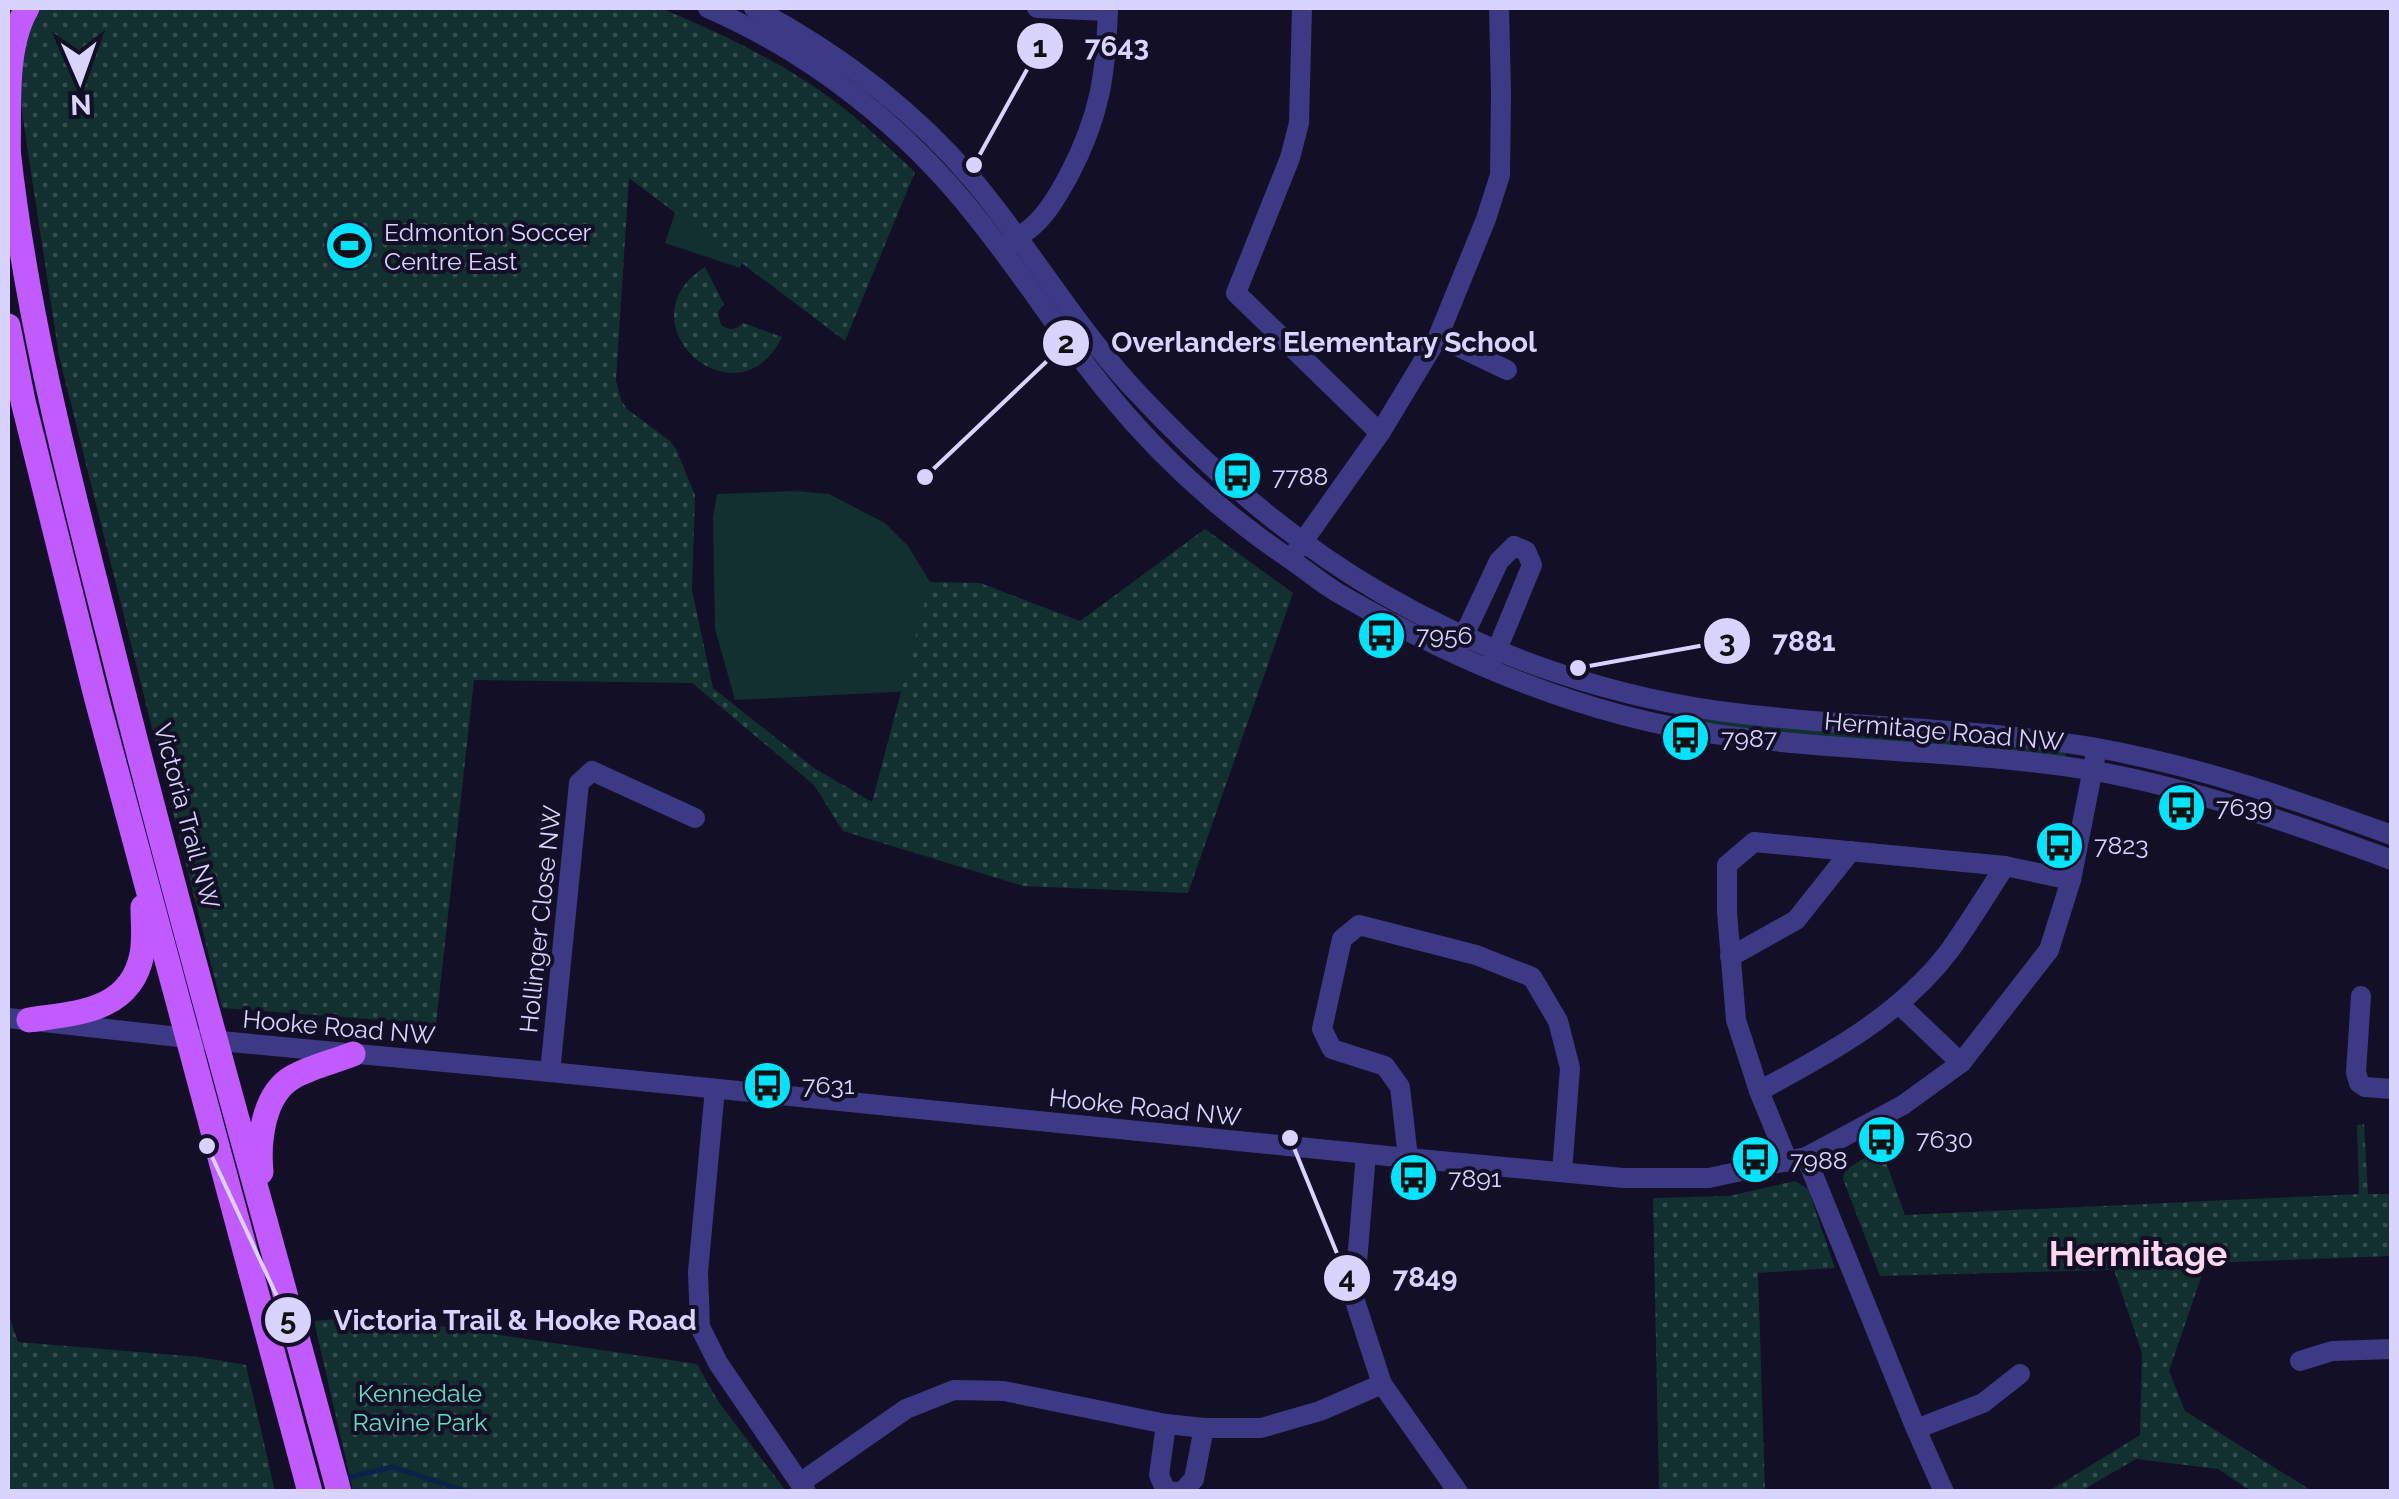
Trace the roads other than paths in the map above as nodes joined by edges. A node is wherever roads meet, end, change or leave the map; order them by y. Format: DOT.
graph roads {
  1 [pos="27,8"];
  2 [pos="708,8"];
  3 [pos="754,8"];
  4 [pos="1037,8"];
  5 [pos="1302,8"];
  6 [pos="1499,8"];
  7 [pos="1108,9"];
  8 [pos="8,149"];
  9 [pos="8,158"];
  10 [pos="1009,244"];
  11 [pos="8,326"];
  12 [pos="1438,337"];
  13 [pos="1507,370"];
  14 [pos="49,396"];
  15 [pos="23,401"];
  16 [pos="1380,433"];
  17 [pos="1296,551"];
  18 [pos="1460,644"];
  19 [pos="1493,660"];
  20 [pos="2097,748"];
  21 [pos="2092,771"];
  22 [pos="695,818"];
  23 [pos="2392,836"];
  24 [pos="1851,851"];
  25 [pos="2392,860"];
  26 [pos="2005,866"];
  27 [pos="143,872"];
  28 [pos="2072,880"];
  29 [pos="1730,956"];
  30 [pos="2361,996"];
  31 [pos="1899,1004"];
  32 [pos="18,1019"];
  33 [pos="188,1038"];
  34 [pos="216,1041"];
  35 [pos="353,1054"];
  36 [pos="1961,1064"];
  37 [pos="550,1072"];
  38 [pos="2392,1089"];
  39 [pos="714,1090"];
  40 [pos="1759,1091"];
  41 [pos="1366,1154"];
  42 [pos="1408,1158"];
  43 [pos="1797,1159"];
  44 [pos="1562,1172"];
  45 [pos="269,1231"];
  46 [pos="2392,1350"];
  47 [pos="2300,1360"];
  48 [pos="2020,1374"];
  49 [pos="1382,1384"];
  50 [pos="1166,1424"];
  51 [pos="1204,1428"];
  52 [pos="1916,1430"];
  53 [pos="803,1487"];
  54 [pos="310,1492"];
  55 [pos="339,1492"];
  56 [pos="1179,1492"];
  57 [pos="1458,1492"];
  58 [pos="1944,1492"];
  1 -- 9 [label="main road"];
  2 -- 10 [label="street, Hermitage Road NW"];
  3 -- 10 [label="street, Hermitage Road NW"];
  4 -- 7 [label="street"];
  5 -- 16 [label="street"];
  6 -- 12 [label="street"];
  7 -- 10 [label="street"];
  8 -- 9 [label="main road, Victoria Trail NW"];
  9 -- 14 [label="main road, Victoria Trail NW"];
  10 -- 17 [label="street, Hermitage Road NW"];
  11 -- 15 [label="main road"];
  12 -- 13 [label="street"];
  12 -- 16 [label="street"];
  14 -- 15 [label="main road"];
  14 -- 34 [label="main road, Victoria Trail NW"];
  15 -- 27 [label="main road"];
  16 -- 17 [label="street"];
  17 -- 18 [label="street, Hermitage Road NW"];
  18 -- 19 [label="street, Hermitage Road NW"];
  18 -- 19 [label="street"];
  19 -- 20 [label="street, Hermitage Road NW"];
  19 -- 21 [label="street, Hermitage Road NW"];
  20 -- 21 [label="street, Hooke Road NW"];
  20 -- 23 [label="street, Hermitage Road NW"];
  21 -- 25 [label="street, Hermitage Road NW"];
  21 -- 28 [label="street, Hooke Road NW"];
  22 -- 37 [label="street, Hollinger Close NW"];
  24 -- 26 [label="street"];
  24 -- 29 [label="street"];
  24 -- 29 [label="street"];
  26 -- 28 [label="street"];
  26 -- 31 [label="street"];
  27 -- 32 [label="main road"];
  27 -- 33 [label="main road"];
  28 -- 36 [label="street, Hooke Road NW"];
  29 -- 40 [label="street"];
  30 -- 38 [label="street"];
  31 -- 36 [label="street"];
  31 -- 40 [label="street"];
  32 -- 33 [label="street, Hooke Road NW"];
  33 -- 34 [label="street, Hooke Road NW"];
  33 -- 54 [label="main road"];
  34 -- 35 [label="street, Hooke Road NW"];
  34 -- 45 [label="main road, Victoria Trail NW"];
  35 -- 37 [label="street, Hooke Road NW"];
  35 -- 45 [label="main road"];
  36 -- 43 [label="street, Hooke Road NW"];
  37 -- 39 [label="street, Hooke Road NW"];
  39 -- 41 [label="street, Hooke Road NW"];
  39 -- 53 [label="street"];
  40 -- 43 [label="street"];
  41 -- 42 [label="street, Hooke Road NW"];
  41 -- 49 [label="street"];
  42 -- 44 [label="street, Hooke Road NW"];
  42 -- 44 [label="street"];
  43 -- 44 [label="street, Hooke Road NW"];
  43 -- 52 [label="street"];
  45 -- 55 [label="main road, Victoria Trail NW"];
  46 -- 47 [label="street"];
  48 -- 52 [label="street"];
  49 -- 51 [label="street"];
  49 -- 57 [label="street"];
  50 -- 51 [label="street"];
  50 -- 53 [label="street"];
  50 -- 56 [label="street"];
  51 -- 56 [label="street"];
  52 -- 58 [label="street"];
}
